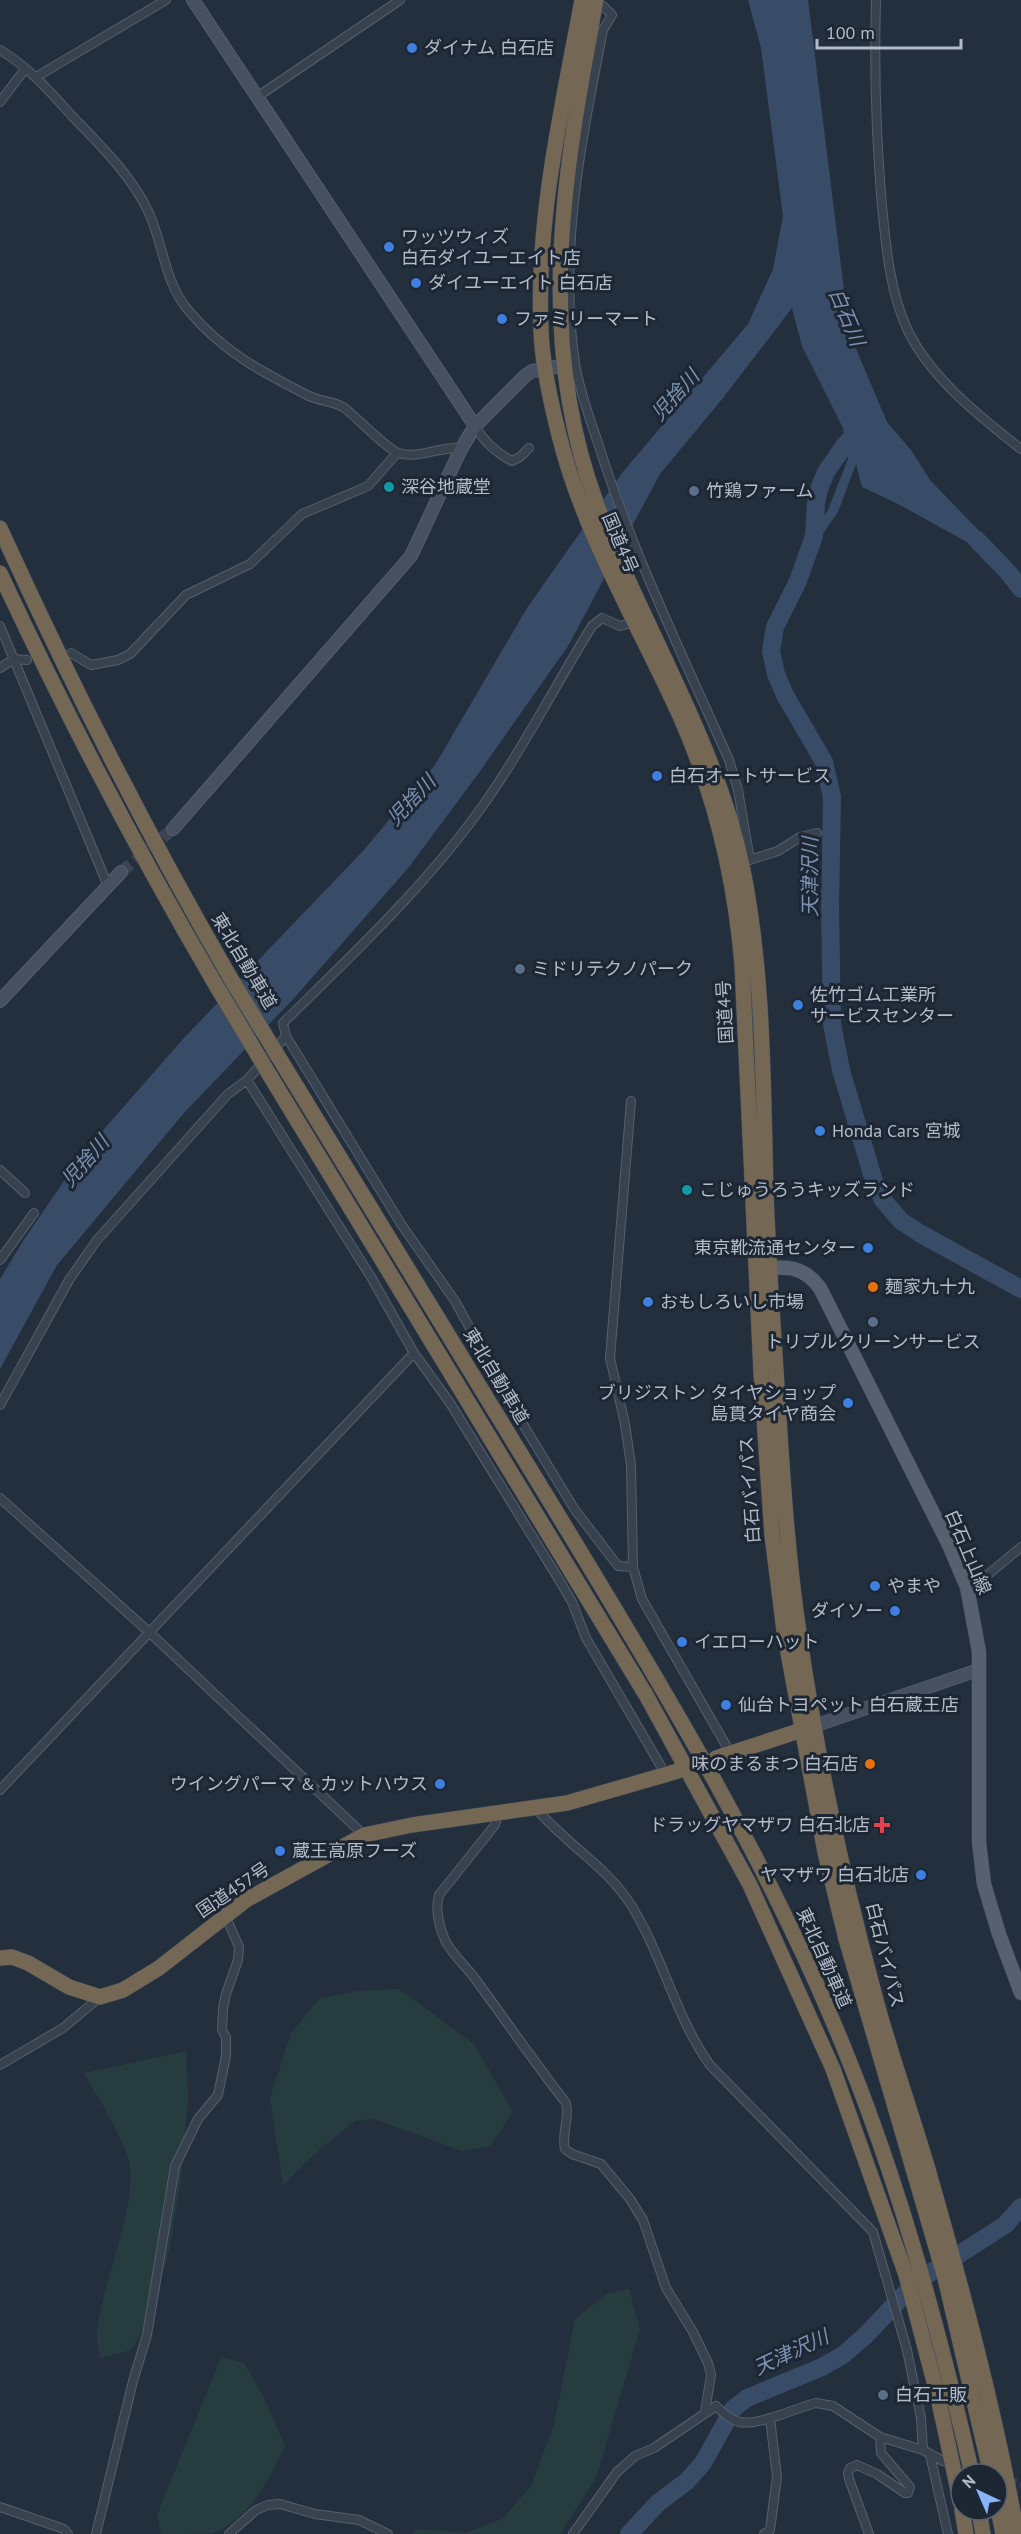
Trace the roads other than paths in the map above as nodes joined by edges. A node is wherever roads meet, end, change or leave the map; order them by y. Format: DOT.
graph roads {
  1 [pos="166,0"];
  2 [pos="193,0"];
  3 [pos="400,0"];
  4 [pos="876,0"];
  5 [pos="589,1"];
  6 [pos="0,50"];
  7 [pos="25,69"];
  8 [pos="36,77"];
  9 [pos="257,97"];
  10 [pos="0,102"];
  11 [pos="562,366"];
  12 [pos="546,368"];
  13 [pos="475,426"];
  14 [pos="529,448"];
  15 [pos="461,449"];
  16 [pos="1021,449"];
  17 [pos="397,453"];
  18 [pos="589,504"];
  19 [pos="0,528"];
  20 [pos="0,573"];
  21 [pos="630,598"];
  22 [pos="633,622"];
  23 [pos="0,626"];
  24 [pos="71,653"];
  25 [pos="14,659"];
  26 [pos="27,660"];
  27 [pos="0,668"];
  28 [pos="173,830"];
  29 [pos="818,833"];
  30 [pos="740,863"];
  31 [pos="121,872"];
  32 [pos="108,886"];
  33 [pos="0,1001"];
  34 [pos="286,1036"];
  35 [pos="247,1080"];
  36 [pos="763,1086"];
  37 [pos="747,1089"];
  38 [pos="631,1101"];
  39 [pos="0,1170"];
  40 [pos="25,1193"];
  41 [pos="34,1213"];
  42 [pos="0,1260"];
  43 [pos="763,1268"];
  44 [pos="414,1353"];
  45 [pos="0,1405"];
  46 [pos="0,1497"];
  47 [pos="1021,1547"];
  48 [pos="633,1568"];
  49 [pos="967,1587"];
  50 [pos="149,1632"];
  51 [pos="978,1670"];
  52 [pos="807,1728"];
  53 [pos="724,1756"];
  54 [pos="672,1773"];
  55 [pos="0,1790"];
  56 [pos="535,1807"];
  57 [pos="499,1812"];
  58 [pos="364,1835"];
  59 [pos="225,1915"];
  60 [pos="0,1958"];
  61 [pos="1021,1993"];
  62 [pos="100,1997"];
  63 [pos="0,2065"];
  64 [pos="951,2274"];
  65 [pos="705,2412"];
  66 [pos="770,2418"];
  67 [pos="880,2437"];
  68 [pos="927,2452"];
  69 [pos="944,2461"];
  70 [pos="952,2462"];
  71 [pos="969,2462"];
  72 [pos="990,2462"];
  73 [pos="0,2507"];
  74 [pos="68,2534"];
  75 [pos="96,2534"];
  76 [pos="229,2534"];
  77 [pos="388,2534"];
  78 [pos="573,2534"];
  79 [pos="764,2534"];
  80 [pos="869,2534"];
  81 [pos="948,2534"];
  82 [pos="1017,2534"];
  1 -- 8 [label="street"];
  2 -- 9 [label="street"];
  3 -- 9 [label="street"];
  4 -- 16 [label="street"];
  5 -- 11 [label="highway, 国道4号"];
  5 -- 12 [label="highway, 国道4号"];
  5 -- 30 [label="street"];
  6 -- 7 [label="street"];
  7 -- 8 [label="street"];
  7 -- 10 [label="street"];
  8 -- 17 [label="street"];
  9 -- 13 [label="street"];
  11 -- 12 [label="street"];
  11 -- 18 [label="highway, 国道4号"];
  12 -- 13 [label="street"];
  12 -- 18 [label="highway, 国道4号"];
  13 -- 14 [label="street"];
  13 -- 15 [label="street"];
  15 -- 17 [label="street"];
  15 -- 28 [label="street"];
  17 -- 24 [label="street"];
  18 -- 21 [label="highway, 国道4号"];
  19 -- 71 [label="highway, 東北自動車道, bridge"];
  20 -- 70 [label="highway, 東北自動車道, bridge"];
  21 -- 22 [label="highway, 国道4号"];
  21 -- 30 [label="highway, 国道4号"];
  22 -- 30 [label="highway, 国道4号"];
  22 -- 34 [label="street"];
  23 -- 25 [label="street"];
  25 -- 26 [label="street"];
  25 -- 27 [label="street"];
  25 -- 32 [label="street"];
  29 -- 30 [label="street"];
  30 -- 36 [label="highway, 国道4号"];
  30 -- 37 [label="highway, 国道4号"];
  31 -- 32 [label="street"];
  32 -- 33 [label="street"];
  34 -- 35 [label="street"];
  34 -- 48 [label="street"];
  35 -- 44 [label="street"];
  35 -- 45 [label="street"];
  36 -- 43 [label="highway, 白石バイパス"];
  37 -- 43 [label="highway, 白石バイパス"];
  38 -- 48 [label="street"];
  39 -- 40 [label="street"];
  41 -- 42 [label="street"];
  43 -- 49 [label="main road, 白石上山線"];
  43 -- 52 [label="highway, 白石バイパス"];
  44 -- 50 [label="street"];
  44 -- 54 [label="street"];
  46 -- 50 [label="street"];
  47 -- 49 [label="street"];
  48 -- 53 [label="street"];
  49 -- 51 [label="main road, 白石上山線"];
  50 -- 55 [label="street"];
  50 -- 58 [label="street"];
  51 -- 52 [label="street"];
  51 -- 61 [label="main road, 白石上山線"];
  52 -- 53 [label="highway"];
  52 -- 64 [label="highway, 白石バイパス"];
  54 -- 56 [label="highway, 国道457号"];
  56 -- 57 [label="highway, 国道457号"];
  56 -- 68 [label="street"];
  57 -- 58 [label="highway, 国道457号"];
  57 -- 65 [label="street"];
  58 -- 59 [label="highway, 国道457号"];
  59 -- 62 [label="highway, 国道457号"];
  59 -- 75 [label="street"];
  60 -- 62 [label="highway"];
  62 -- 63 [label="street"];
  64 -- 72 [label="highway, 白石バイパス"];
  64 -- 82 [label="highway, 白石バイパス"];
  65 -- 66 [label="street"];
  65 -- 78 [label="street"];
  66 -- 67 [label="street"];
  66 -- 79 [label="street"];
  67 -- 68 [label="street"];
  67 -- 80 [label="street"];
  68 -- 69 [label="street"];
  68 -- 81 [label="street"];
  73 -- 74 [label="street"];
  76 -- 77 [label="street"];
}
